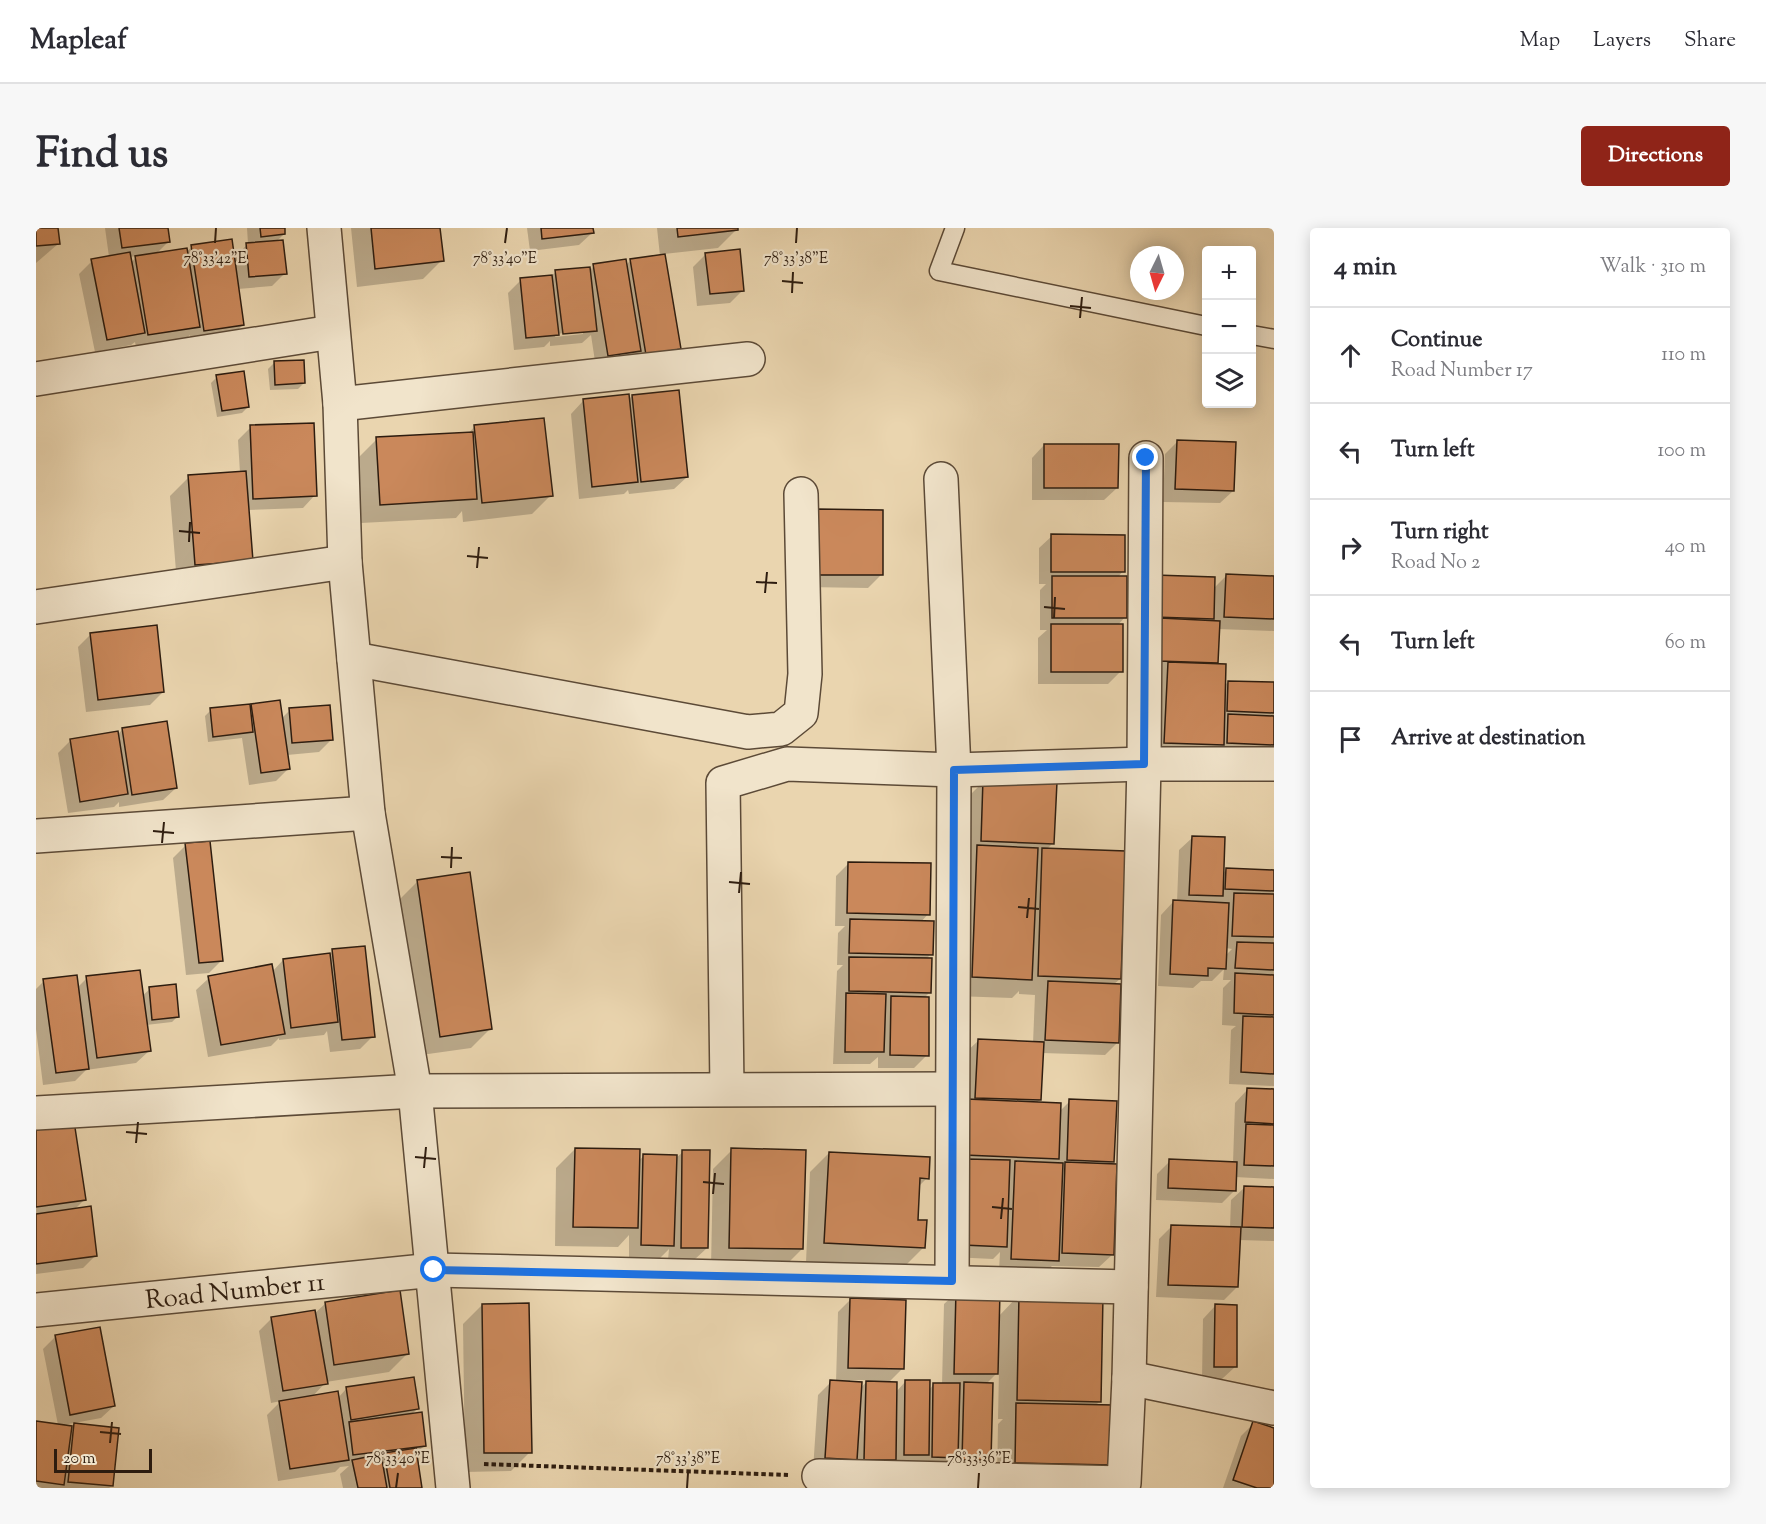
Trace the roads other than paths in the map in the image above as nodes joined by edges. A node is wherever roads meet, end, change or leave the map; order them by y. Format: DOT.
graph roads {
  1 [pos="324,228"];
  2 [pos="955,228"];
  3 [pos="1202,325"];
  4 [pos="332,332"];
  5 [pos="1256,336"];
  6 [pos="1274,339"];
  7 [pos="748,359"];
  8 [pos="36,379"];
  9 [pos="340,404"];
  10 [pos="1146,458"];
  11 [pos="941,479"];
  12 [pos="801,494"];
  13 [pos="345,562"];
  14 [pos="36,607"];
  15 [pos="354,659"];
  16 [pos="1144,764"];
  17 [pos="1274,764"];
  18 [pos="954,770"];
  19 [pos="368,813"];
  20 [pos="36,836"];
  21 [pos="727,1089"];
  22 [pos="952,1089"];
  23 [pos="415,1091"];
  24 [pos="36,1113"];
  25 [pos="434,1270"];
  26 [pos="952,1281"];
  27 [pos="1131,1287"];
  28 [pos="36,1310"];
  29 [pos="1130,1378"];
  30 [pos="1274,1408"];
  31 [pos="452,1475"];
  32 [pos="819,1476"];
  1 -- 4 [label="street"];
  2 -- 3 [label="lane"];
  4 -- 8 [label="street"];
  4 -- 9 [label="street"];
  5 -- 6 [label="lane"];
  7 -- 9 [label="street"];
  9 -- 13 [label="street"];
  10 -- 16 [label="street"];
  11 -- 18 [label="street"];
  12 -- 15 [label="street"];
  13 -- 14 [label="street"];
  13 -- 15 [label="street"];
  15 -- 19 [label="street"];
  16 -- 17 [label="street"];
  16 -- 18 [label="street"];
  16 -- 27 [label="street"];
  18 -- 21 [label="street"];
  18 -- 22 [label="street"];
  19 -- 20 [label="street"];
  19 -- 23 [label="street"];
  21 -- 22 [label="street"];
  21 -- 23 [label="street"];
  22 -- 26 [label="street"];
  23 -- 24 [label="street"];
  23 -- 25 [label="street"];
  25 -- 26 [label="street, Road Number 11"];
  25 -- 28 [label="street, Road Number 11"];
  25 -- 31 [label="street"];
  26 -- 27 [label="street, Road Number 11"];
  27 -- 29 [label="street"];
  29 -- 30 [label="street"];
  29 -- 32 [label="street"];
}
